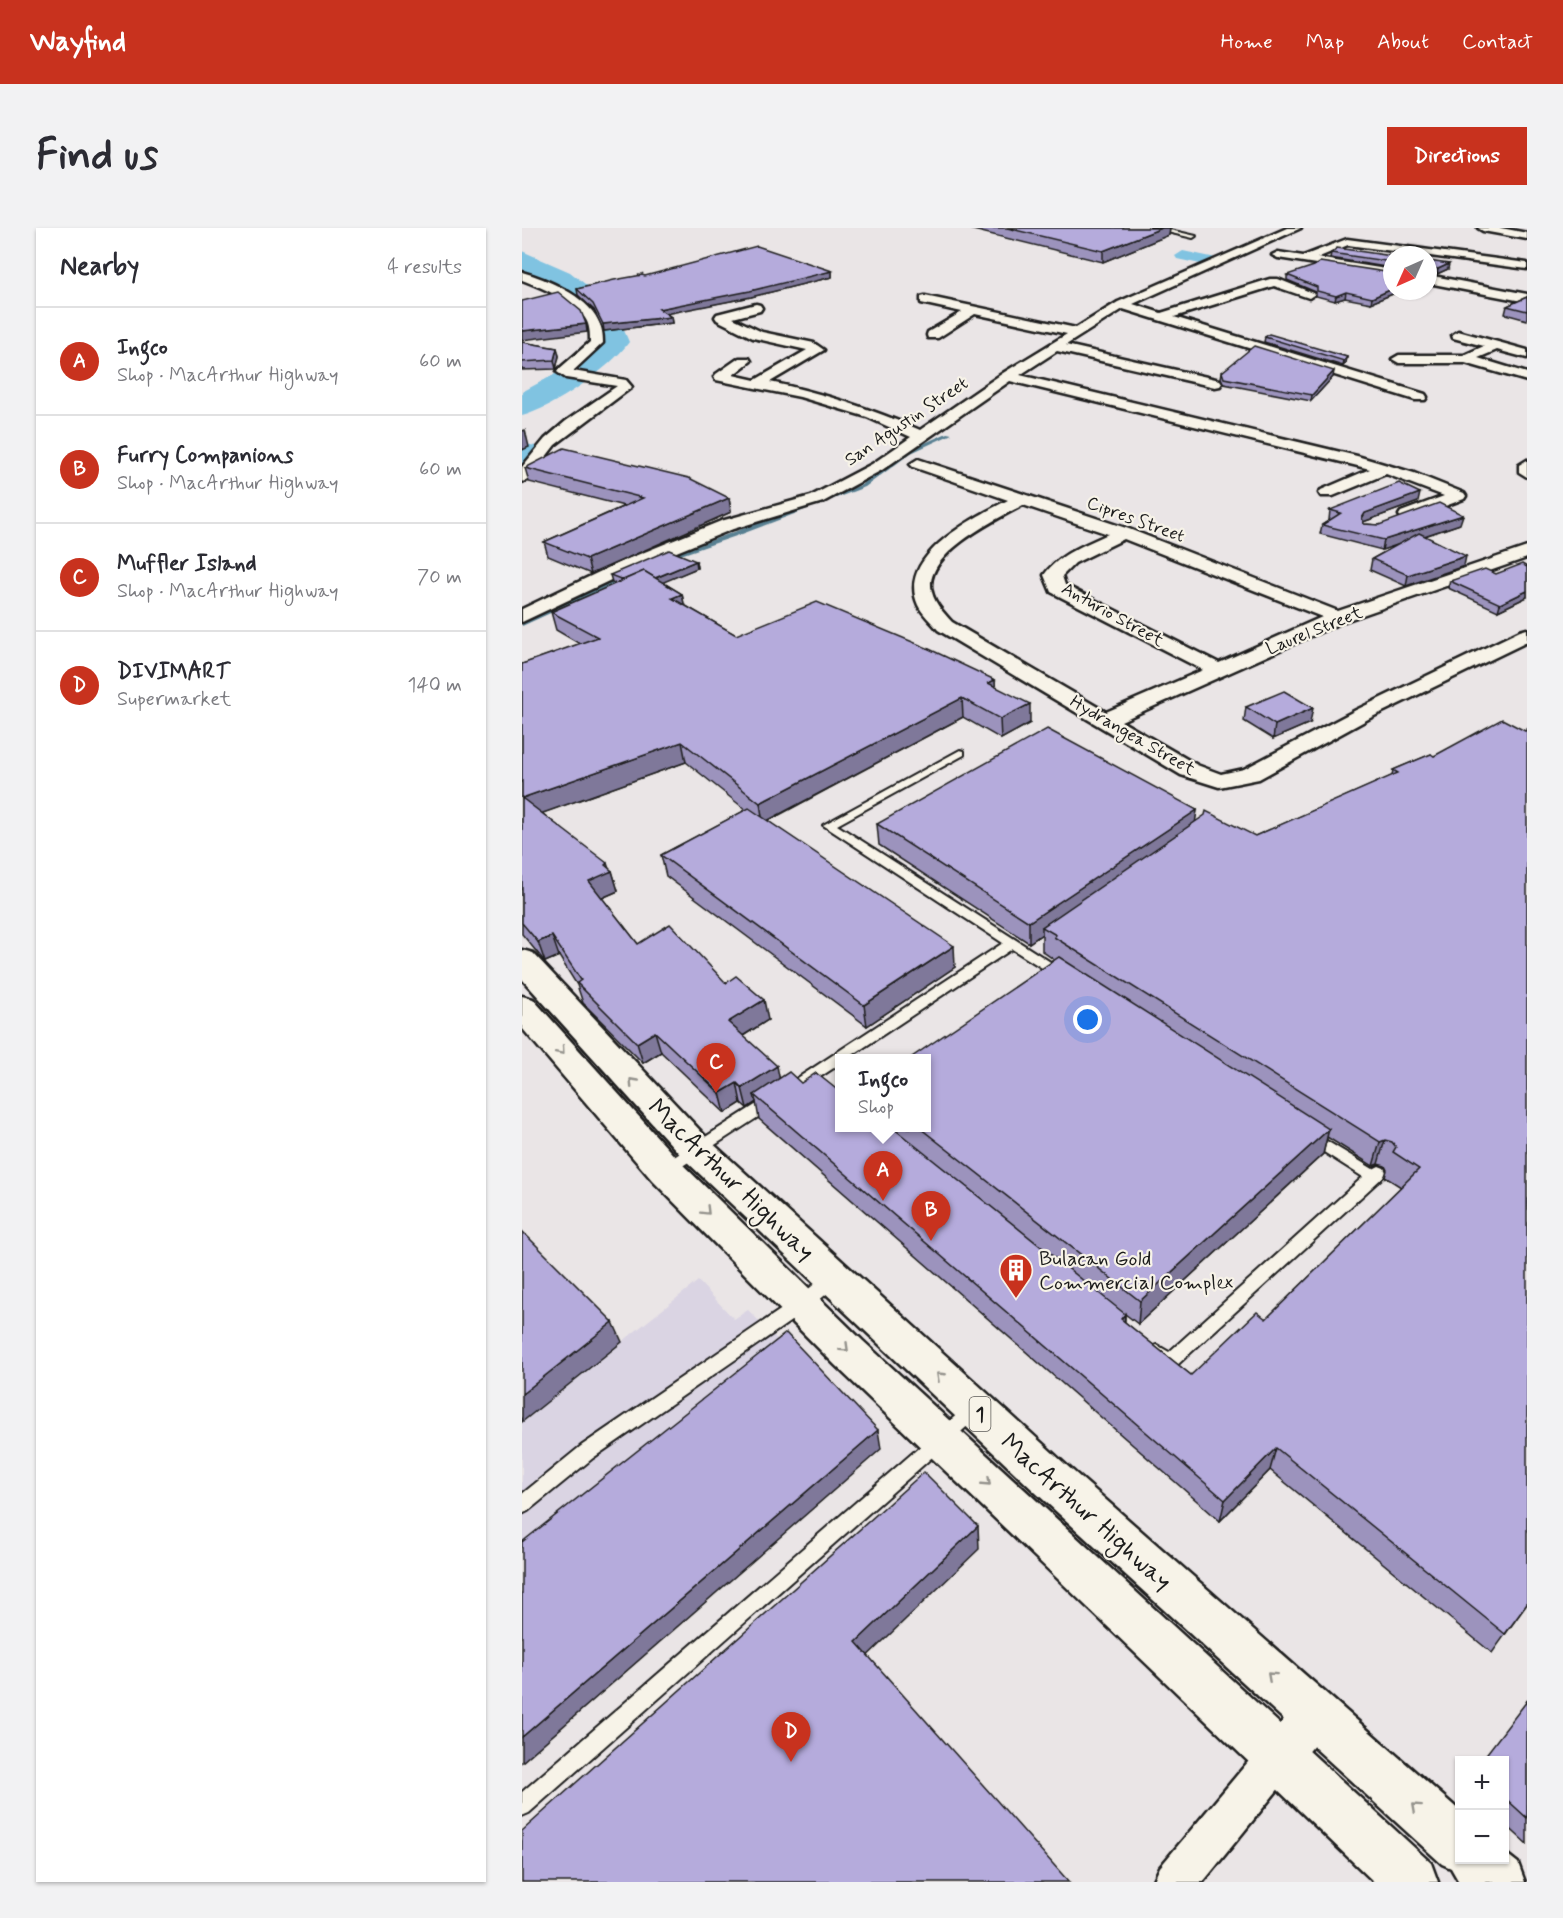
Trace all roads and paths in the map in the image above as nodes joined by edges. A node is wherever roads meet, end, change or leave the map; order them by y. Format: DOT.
graph roads {
  1 [pos="1153,228"];
  2 [pos="1296,228"];
  3 [pos="1483,228"];
  4 [pos="1193,236"];
  5 [pos="1527,236"];
  6 [pos="1278,255"];
  7 [pos="1304,259"];
  8 [pos="1527,266"];
  9 [pos="1383,272"];
  10 [pos="645,273"];
  11 [pos="522,276"];
  12 [pos="1518,276"];
  13 [pos="634,277"];
  14 [pos="1437,280"];
  15 [pos="1491,289"];
  16 [pos="1309,294"];
  17 [pos="1527,298"];
  18 [pos="925,300"];
  19 [pos="1122,305"];
  20 [pos="756,308"];
  21 [pos="973,310"];
  22 [pos="1162,317"];
  23 [pos="1076,332"];
  24 [pos="933,334"];
  25 [pos="1458,335"];
  26 [pos="1495,346"];
  27 [pos="1056,347"];
  28 [pos="1527,354"];
  29 [pos="1399,359"];
  30 [pos="1466,359"];
  31 [pos="744,361"];
  32 [pos="1008,376"];
  33 [pos="1527,377"];
  34 [pos="1215,383"];
  35 [pos="756,385"];
  36 [pos="1420,397"];
  37 [pos="923,437"];
  38 [pos="918,464"];
  39 [pos="1527,465"];
  40 [pos="1385,468"];
  41 [pos="1527,472"];
  42 [pos="522,477"];
  43 [pos="1327,493"];
  44 [pos="1021,499"];
  45 [pos="1392,520"];
  46 [pos="1123,533"];
  47 [pos="1527,552"];
  48 [pos="522,616"];
  49 [pos="1338,618"];
  50 [pos="1527,636"];
  51 [pos="1218,670"];
  52 [pos="1106,720"];
  53 [pos="960,753"];
  54 [pos="1012,943"];
  55 [pos="522,960"];
  56 [pos="1078,985"];
  57 [pos="522,1008"];
  58 [pos="853,1054"];
  59 [pos="835,1067"];
  60 [pos="1295,1126"];
  61 [pos="681,1160"];
  62 [pos="834,1278"];
  63 [pos="801,1305"];
  64 [pos="1141,1339"];
  65 [pos="975,1409"];
  66 [pos="941,1439"];
  67 [pos="522,1505"];
  68 [pos="1314,1714"];
  69 [pos="1279,1758"];
  70 [pos="522,1806"];
  71 [pos="1455,1841"];
  72 [pos="1479,1864"];
  73 [pos="1175,1882"];
  74 [pos="1412,1882"];
  75 [pos="1499,1882"];
  1 -- 4 [label="lane"];
  2 -- 19 [label="street, San Agustin Street"];
  3 -- 5 [label="street"];
  6 -- 7 [label="street"];
  7 -- 8 [label="street"];
  7 -- 9 [label="street"];
  10 -- 13 [label="path"];
  11 -- 42 [label="street"];
  12 -- 15 [label="street"];
  14 -- 15 [label="street"];
  15 -- 17 [label="street"];
  16 -- 22 [label="street"];
  18 -- 21 [label="street"];
  19 -- 22 [label="street"];
  19 -- 23 [label="street, San Agustin Street"];
  20 -- 35 [label="street"];
  21 -- 23 [label="street"];
  21 -- 24 [label="street"];
  22 -- 36 [label="street"];
  23 -- 27 [label="street, San Agustin Street"];
  25 -- 26 [label="street"];
  26 -- 28 [label="street"];
  26 -- 30 [label="street"];
  27 -- 32 [label="street, San Agustin Street"];
  27 -- 34 [label="street"];
  29 -- 30 [label="street"];
  30 -- 33 [label="street"];
  31 -- 35 [label="street"];
  32 -- 37 [label="street, San Agustin Street"];
  32 -- 40 [label="street"];
  35 -- 37 [label="street"];
  37 -- 48 [label="street, San Agustin Street"];
  38 -- 44 [label="street, Cipres Street"];
  39 -- 41 [label="street"];
  40 -- 43 [label="street"];
  40 -- 45 [label="street"];
  44 -- 46 [label="street, Cipres Street"];
  44 -- 52 [label="street, Hydrangea Street"];
  46 -- 49 [label="street, Cipres Street"];
  46 -- 51 [label="street, Anturio Street"];
  47 -- 49 [label="street, Laurel Street"];
  49 -- 51 [label="street, Laurel Street"];
  50 -- 52 [label="street, Hydrangea Street"];
  51 -- 52 [label="street, Laurel Street"];
  53 -- 54 [label="lane"];
  54 -- 56 [label="lane"];
  54 -- 58 [label="lane"];
  61 -- 55 [label="highway, MacArthur Highway / 1, one-way"];
  57 -- 61 [label="highway, MacArthur Highway / 1, one-way"];
  59 -- 61 [label="lane"];
  60 -- 64 [label="lane"];
  61 -- 62 [label="highway, MacArthur Highway / 1"];
  61 -- 63 [label="highway, MacArthur Highway / 1, one-way"];
  62 -- 63 [label="lane"];
  65 -- 62 [label="highway, MacArthur Highway / 1, one-way"];
  63 -- 66 [label="highway, MacArthur Highway / 1, one-way"];
  63 -- 67 [label="lane"];
  65 -- 66 [label="lane"];
  68 -- 65 [label="highway, MacArthur Highway / 1, one-way"];
  66 -- 69 [label="highway, MacArthur Highway / 1, one-way"];
  66 -- 70 [label="lane"];
  68 -- 69 [label="street"];
  71 -- 68 [label="highway, MacArthur Highway / 1, one-way"];
  69 -- 73 [label="street"];
  69 -- 74 [label="highway, MacArthur Highway / 1"];
  72 -- 75 [label="highway"];
}
